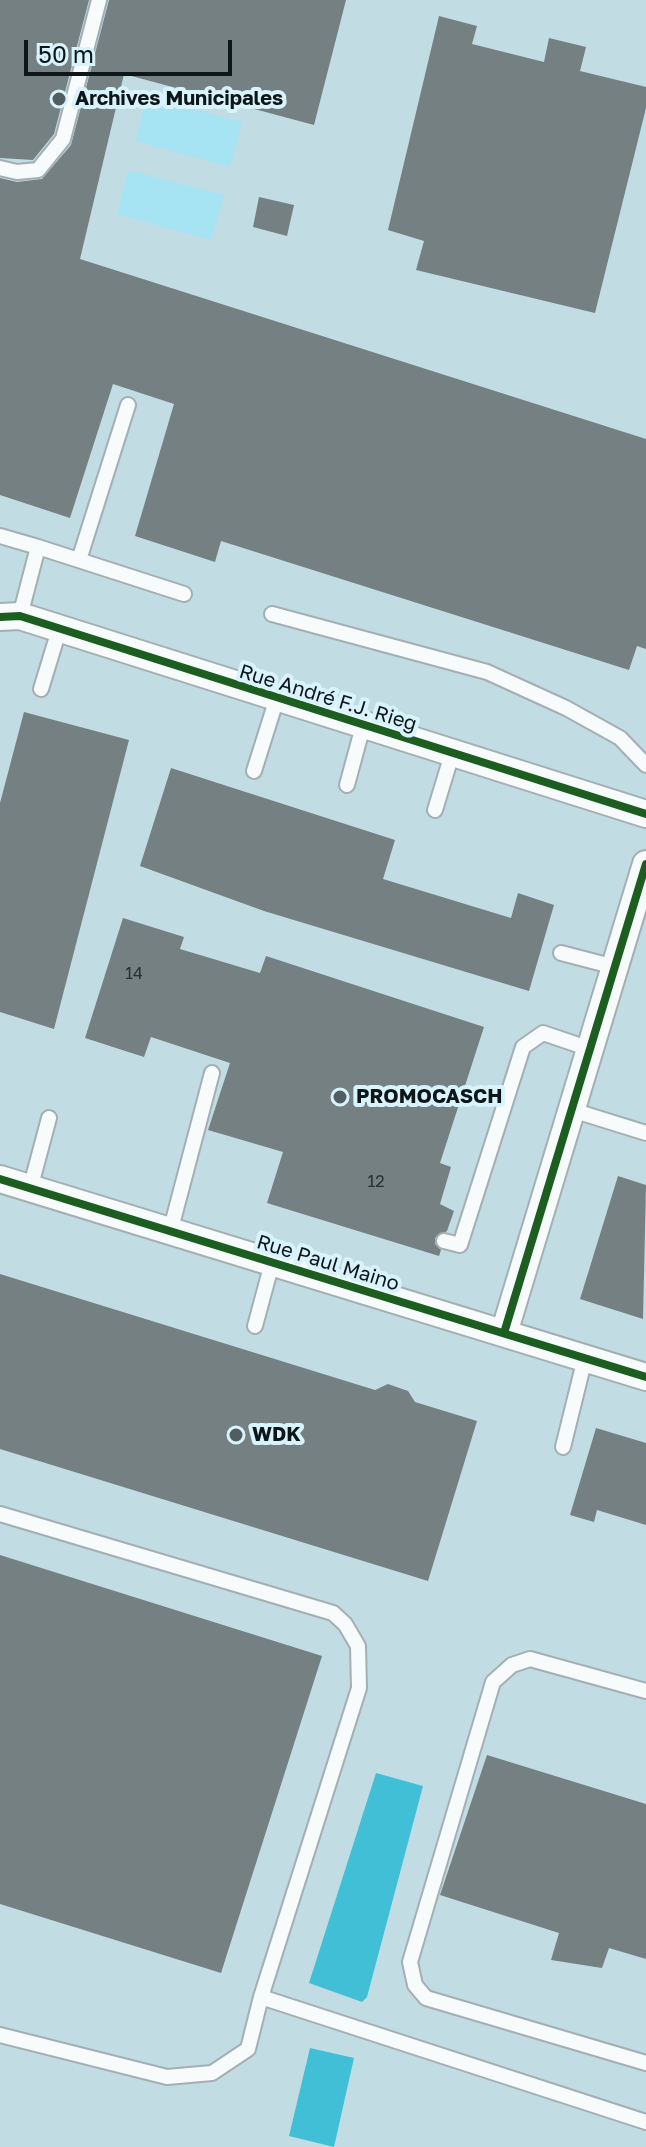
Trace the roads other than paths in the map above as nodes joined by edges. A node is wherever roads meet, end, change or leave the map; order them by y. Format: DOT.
graph roads {
  1 [pos="99,0"];
  2 [pos="0,168"];
  3 [pos="128,405"];
  4 [pos="0,536"];
  5 [pos="38,547"];
  6 [pos="79,560"];
  7 [pos="184,594"];
  8 [pos="272,614"];
  9 [pos="10,617"];
  10 [pos="59,630"];
  11 [pos="41,689"];
  12 [pos="277,698"];
  13 [pos="363,726"];
  14 [pos="452,754"];
  15 [pos="646,765"];
  16 [pos="254,771"];
  17 [pos="347,785"];
  18 [pos="435,810"];
  19 [pos="646,814"];
  20 [pos="646,864"];
  21 [pos="639,911"];
  22 [pos="561,953"];
  23 [pos="615,967"];
  24 [pos="590,1049"];
  25 [pos="212,1073"];
  26 [pos="572,1110"];
  27 [pos="49,1118"];
  28 [pos="646,1133"];
  29 [pos="0,1179"];
  30 [pos="30,1189"];
  31 [pos="170,1232"];
  32 [pos="444,1241"];
  33 [pos="272,1263"];
  34 [pos="255,1326"];
  35 [pos="504,1333"];
  36 [pos="585,1358"];
  37 [pos="646,1377"];
  38 [pos="563,1447"];
  39 [pos="0,1514"];
  40 [pos="646,1691"];
  41 [pos="261,1997"];
  42 [pos="0,2035"];
  43 [pos="645,2063"];
  44 [pos="646,2122"];
  1 -- 2 [label="lane"];
  3 -- 6 [label="lane"];
  4 -- 5 [label="lane"];
  5 -- 6 [label="lane"];
  5 -- 9 [label="lane"];
  6 -- 7 [label="lane"];
  8 -- 15 [label="lane"];
  9 -- 10 [label="street, Rue André F.J. Rieg"];
  10 -- 11 [label="lane"];
  10 -- 12 [label="street, Rue André F.J. Rieg"];
  12 -- 13 [label="street, Rue André F.J. Rieg"];
  12 -- 16 [label="lane, Rue André F.J. Rieg"];
  13 -- 14 [label="street, Rue André F.J. Rieg"];
  13 -- 17 [label="lane, Rue André F.J. Rieg"];
  14 -- 18 [label="lane"];
  14 -- 19 [label="street, Rue André F.J. Rieg"];
  20 -- 21 [label="street"];
  21 -- 23 [label="street"];
  22 -- 23 [label="lane"];
  23 -- 24 [label="street"];
  24 -- 26 [label="street"];
  24 -- 32 [label="lane"];
  25 -- 31 [label="lane"];
  26 -- 28 [label="lane"];
  26 -- 35 [label="street"];
  27 -- 30 [label="lane"];
  29 -- 30 [label="street, Rue Paul Maino"];
  30 -- 31 [label="street, Rue Paul Maino"];
  31 -- 33 [label="street, Rue Paul Maino"];
  33 -- 34 [label="lane, Rue Paul Maino"];
  33 -- 35 [label="street, Rue Paul Maino"];
  35 -- 36 [label="street, Rue Paul Maino"];
  36 -- 37 [label="street, Rue Paul Maino"];
  36 -- 38 [label="lane"];
  39 -- 41 [label="lane"];
  40 -- 43 [label="lane"];
  41 -- 42 [label="lane"];
  41 -- 44 [label="lane"];
}
